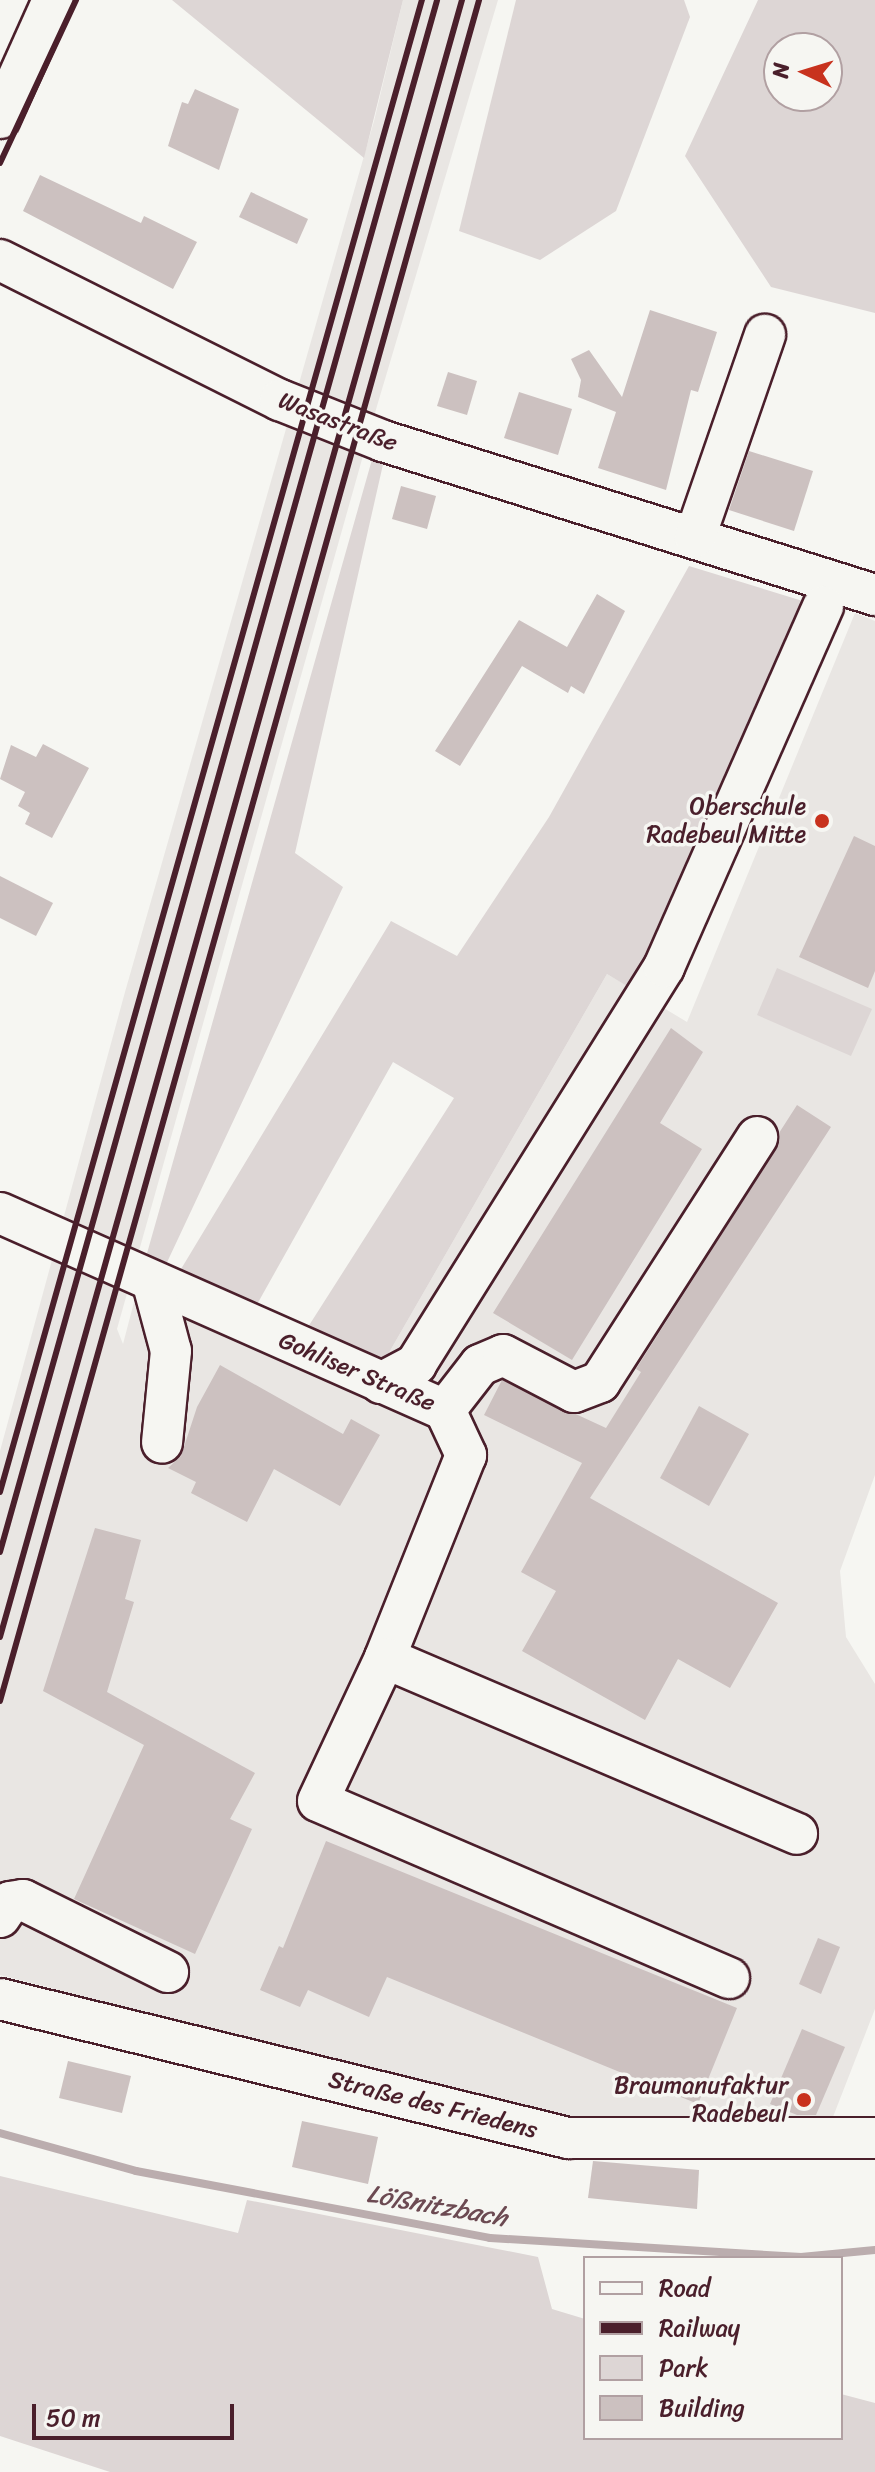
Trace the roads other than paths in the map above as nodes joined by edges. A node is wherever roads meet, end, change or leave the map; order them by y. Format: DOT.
graph roads {
  1 [pos="53,0"];
  2 [pos="0,118"];
  3 [pos="0,260"];
  4 [pos="765,335"];
  5 [pos="695,537"];
  6 [pos="875,595"];
  7 [pos="823,607"];
  8 [pos="757,1137"];
  9 [pos="0,1213"];
  10 [pos="153,1284"];
  11 [pos="381,1383"];
  12 [pos="445,1410"];
  13 [pos="162,1443"];
  14 [pos="385,1658"];
  15 [pos="797,1834"];
  16 [pos="0,1917"];
  17 [pos="168,1972"];
  18 [pos="729,1978"];
  19 [pos="0,1999"];
  20 [pos="875,2138"];
  1 -- 2 [label="street"];
  3 -- 5 [label="street, Wasastraße"];
  4 -- 5 [label="street"];
  5 -- 6 [label="street, Wasastraße"];
  7 -- 11 [label="street"];
  8 -- 12 [label="street"];
  9 -- 10 [label="street, Gohliser Straße"];
  10 -- 11 [label="street, Gohliser Straße"];
  10 -- 13 [label="street"];
  11 -- 12 [label="street, Gohliser Straße"];
  12 -- 14 [label="street, Gohliser Straße"];
  14 -- 15 [label="street"];
  14 -- 18 [label="street, Gohliser Straße"];
  16 -- 17 [label="street"];
  19 -- 20 [label="street, Straße des Friedens"];
}
